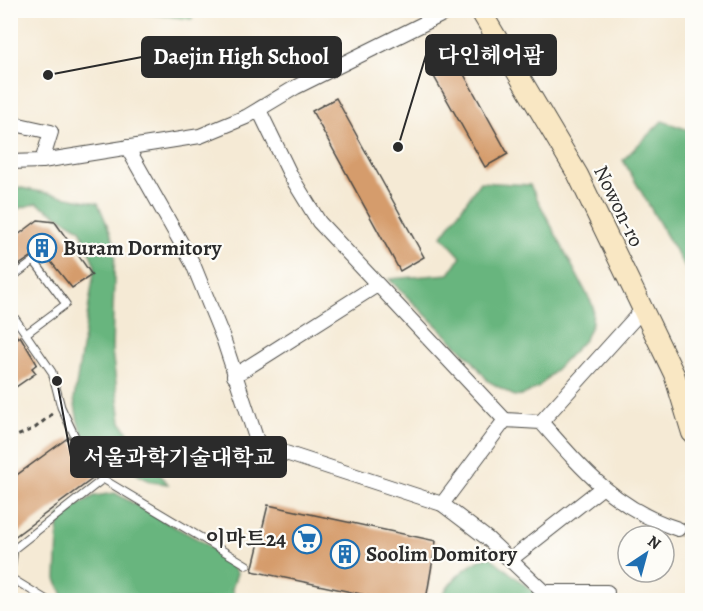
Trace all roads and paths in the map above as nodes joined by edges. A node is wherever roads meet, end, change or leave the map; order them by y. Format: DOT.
graph roads {
  1 [pos="451,10"];
  2 [pos="480,10"];
  3 [pos="259,110"];
  4 [pos="10,123"];
  5 [pos="127,147"];
  6 [pos="42,161"];
  7 [pos="10,162"];
  8 [pos="10,279"];
  9 [pos="377,285"];
  10 [pos="643,309"];
  11 [pos="10,311"];
  12 [pos="27,333"];
  13 [pos="234,376"];
  14 [pos="61,407"];
  15 [pos="505,420"];
  16 [pos="542,422"];
  17 [pos="693,433"];
  18 [pos="10,439"];
  19 [pos="103,479"];
  20 [pos="603,487"];
  21 [pos="442,504"];
  22 [pos="678,529"];
  23 [pos="510,560"];
  24 [pos="248,565"];
  25 [pos="11,579"];
  26 [pos="607,592"];
  27 [pos="47,600"];
  1 -- 3 [label="street"];
  2 -- 10 [label="main road, Nowon-ro"];
  3 -- 5 [label="street"];
  3 -- 9 [label="street"];
  4 -- 6 [label="street"];
  5 -- 6 [label="street"];
  5 -- 13 [label="street"];
  6 -- 7 [label="street"];
  8 -- 12 [label="lane"];
  9 -- 13 [label="street"];
  9 -- 15 [label="street"];
  10 -- 16 [label="street"];
  10 -- 17 [label="main road, Nowon-ro"];
  11 -- 12 [label="lane"];
  12 -- 14 [label="lane"];
  13 -- 21 [label="street"];
  14 -- 18 [label="path"];
  14 -- 19 [label="lane"];
  15 -- 16 [label="street"];
  15 -- 21 [label="street"];
  16 -- 20 [label="street"];
  19 -- 24 [label="lane"];
  19 -- 25 [label="lane"];
  20 -- 22 [label="street"];
  20 -- 23 [label="street"];
  21 -- 23 [label="street"];
  23 -- 26 [label="street"];
  25 -- 27 [label="lane"];
}
